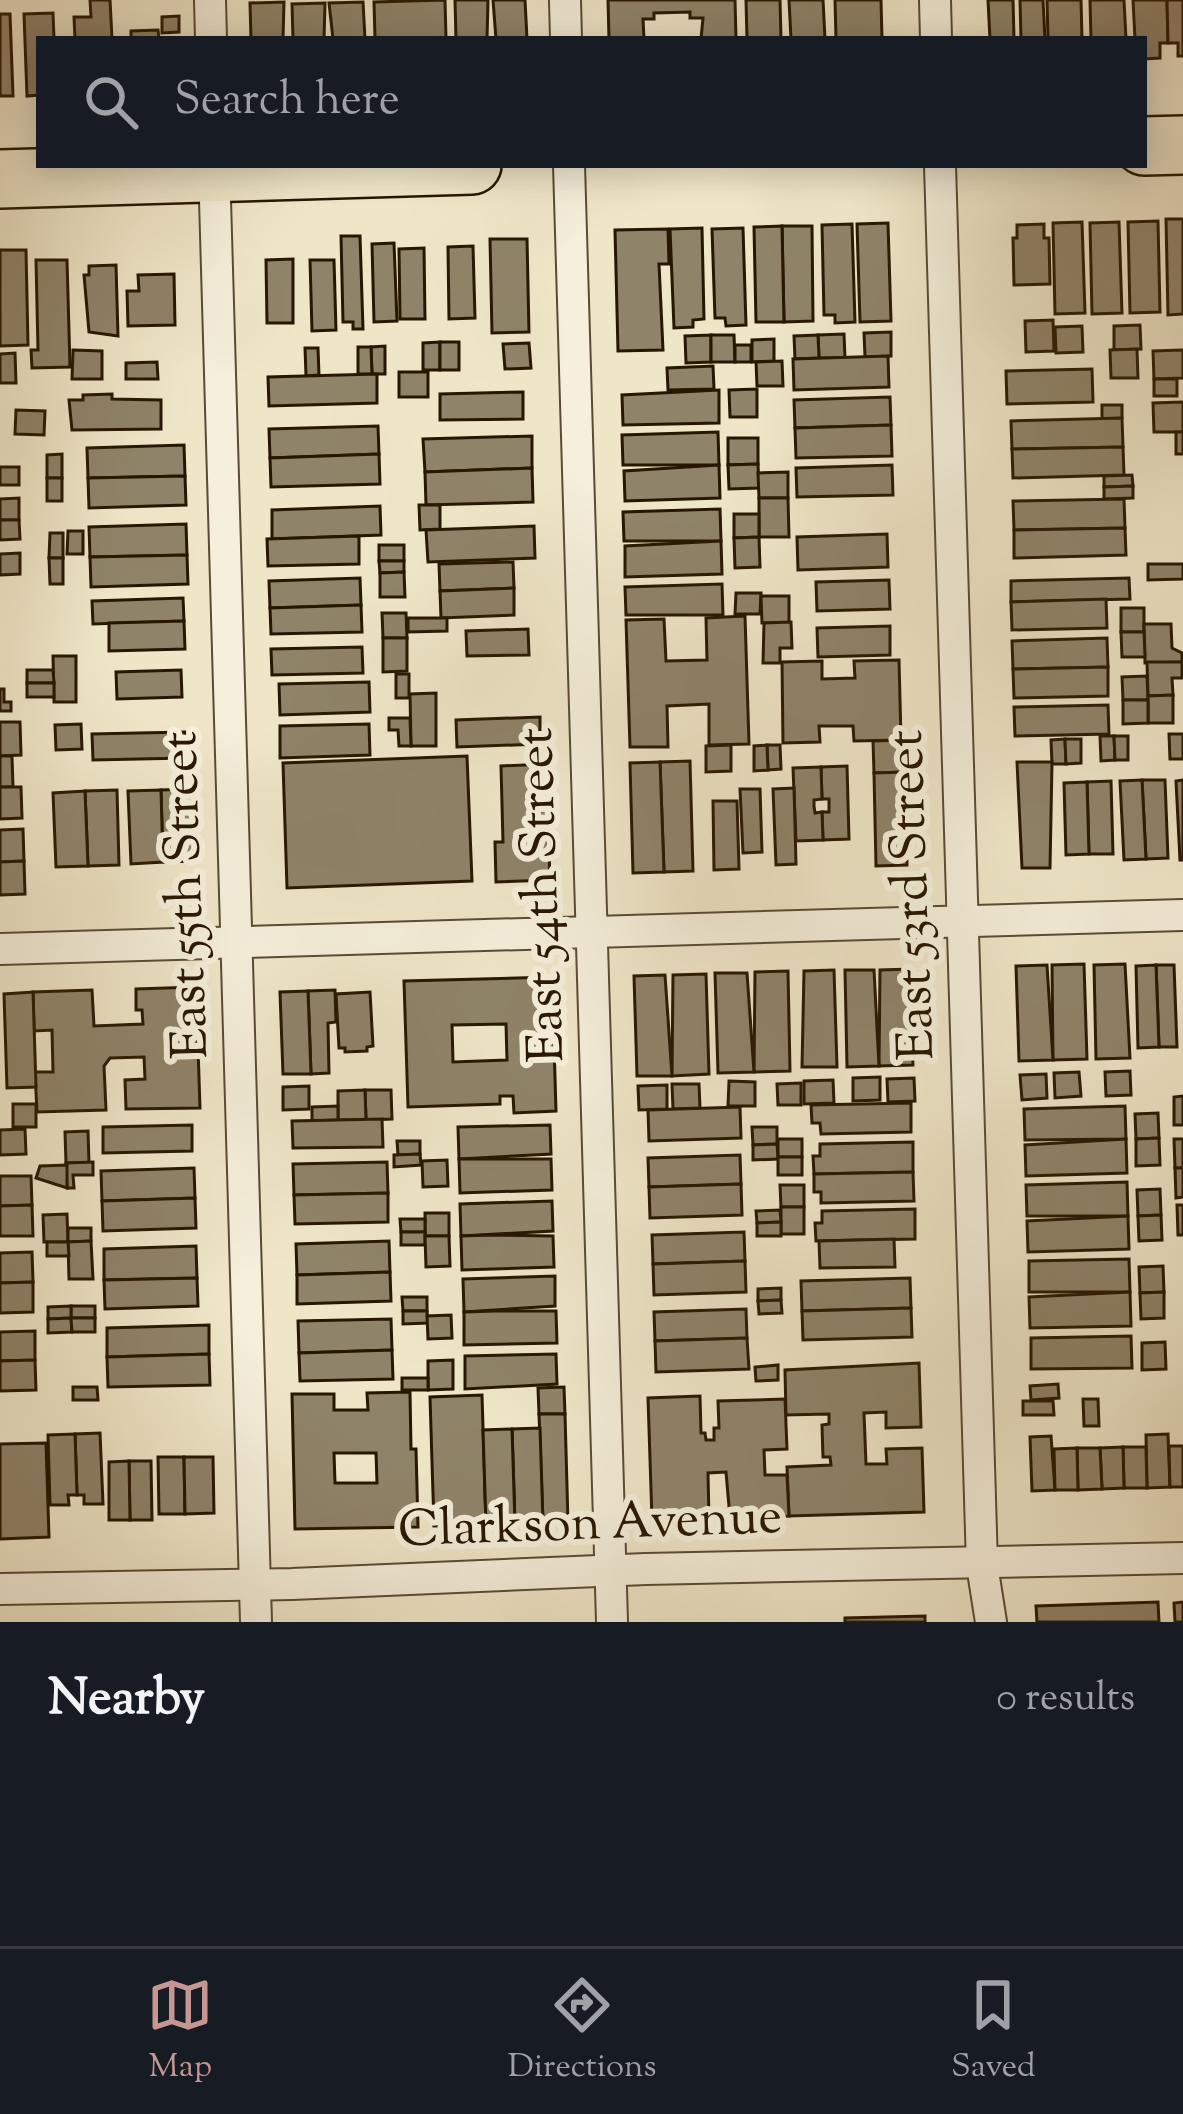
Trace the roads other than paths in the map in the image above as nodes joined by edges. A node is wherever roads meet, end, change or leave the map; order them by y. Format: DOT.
graph roads {
  1 [pos="210,0"];
  2 [pos="565,0"];
  3 [pos="935,0"];
  4 [pos="211,36"];
  5 [pos="566,36"];
  6 [pos="936,36"];
  7 [pos="1183,145"];
  8 [pos="1147,146"];
  9 [pos="279,168"];
  10 [pos="569,168"];
  11 [pos="940,168"];
  12 [pos="215,169"];
  13 [pos="0,179"];
  14 [pos="1183,915"];
  15 [pos="964,922"];
  16 [pos="594,931"];
  17 [pos="237,943"];
  18 [pos="0,949"];
  19 [pos="1183,1558"];
  20 [pos="982,1565"];
  21 [pos="611,1570"];
  22 [pos="256,1585"];
  23 [pos="0,1589"];
  24 [pos="256,1622"];
  25 [pos="612,1622"];
  26 [pos="991,1622"];
  1 -- 4 [label="street"];
  2 -- 5 [label="street"];
  3 -- 6 [label="street"];
  7 -- 8 [label="highway"];
  9 -- 12 [label="highway"];
  10 -- 16 [label="street, East 54th Street"];
  11 -- 15 [label="street, East 53rd Street"];
  12 -- 13 [label="highway"];
  12 -- 17 [label="street, East 55th Street"];
  14 -- 15 [label="street"];
  15 -- 16 [label="street"];
  15 -- 20 [label="street, East 53rd Street"];
  16 -- 17 [label="street"];
  16 -- 21 [label="street, East 54th Street"];
  17 -- 18 [label="street"];
  17 -- 22 [label="street, East 55th Street"];
  19 -- 20 [label="street, Clarkson Avenue"];
  20 -- 21 [label="street, Clarkson Avenue"];
  20 -- 26 [label="street, East 53rd Street"];
  21 -- 22 [label="street, Clarkson Avenue"];
  21 -- 25 [label="street, East 54th Street"];
  22 -- 23 [label="street, Clarkson Avenue"];
  22 -- 24 [label="street, East 55th Street"];
}
